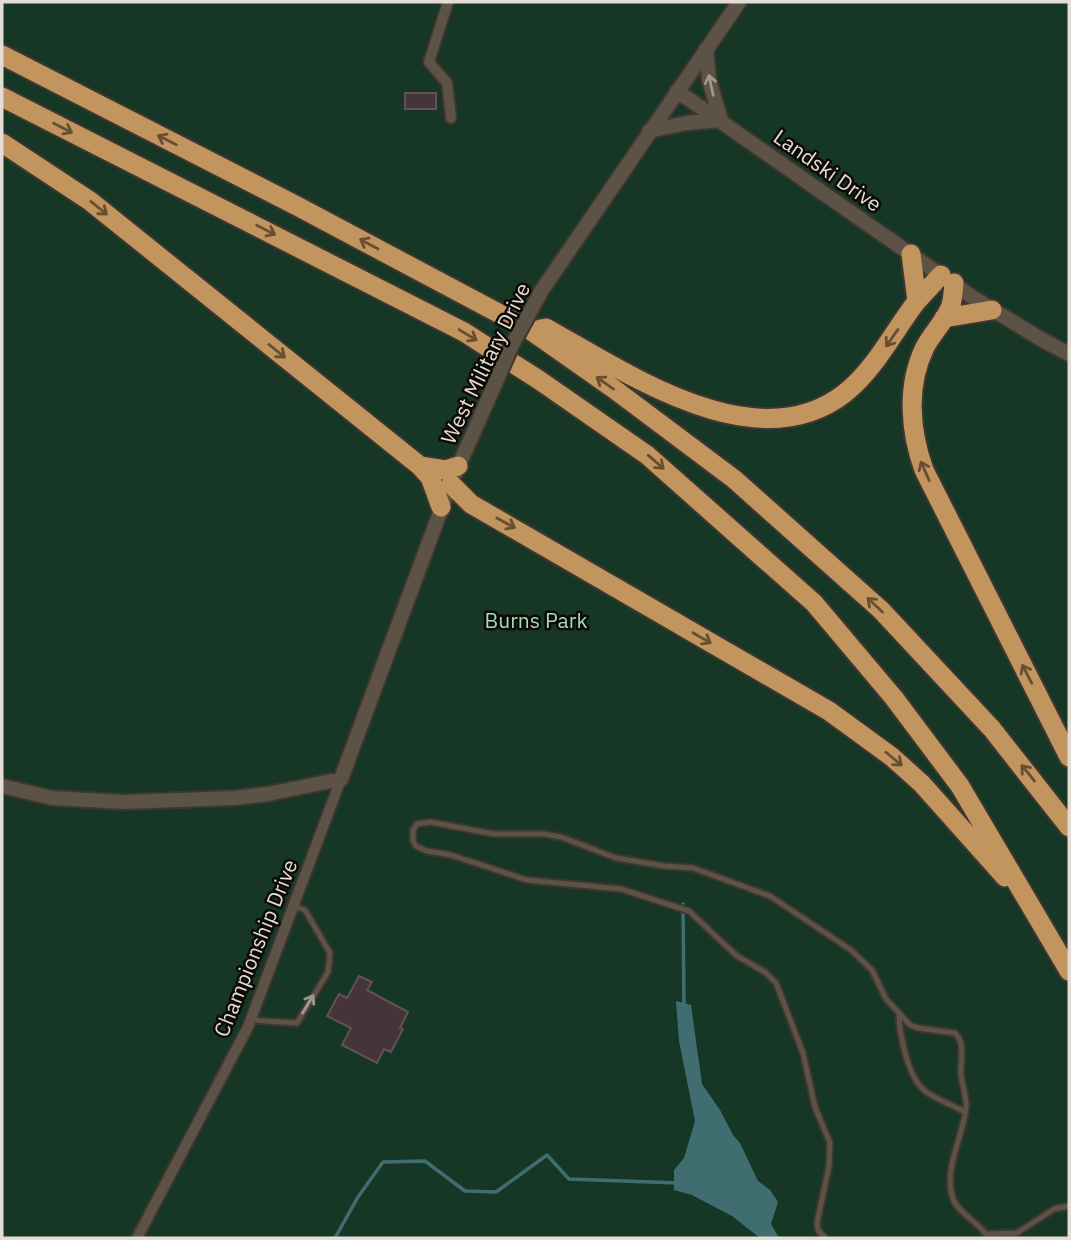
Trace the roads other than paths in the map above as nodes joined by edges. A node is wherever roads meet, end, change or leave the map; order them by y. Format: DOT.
graph roads {
  1 [pos="448,2"];
  2 [pos="739,2"];
  3 [pos="706,49"];
  4 [pos="2,55"];
  5 [pos="677,91"];
  6 [pos="2,97"];
  7 [pos="451,118"];
  8 [pos="721,120"];
  9 [pos="649,131"];
  10 [pos="2,143"];
  11 [pos="911,254"];
  12 [pos="947,279"];
  13 [pos="917,301"];
  14 [pos="992,310"];
  15 [pos="944,318"];
  16 [pos="530,330"];
  17 [pos="1069,354"];
  18 [pos="421,466"];
  19 [pos="454,475"];
  20 [pos="479,508"];
  21 [pos="439,513"];
  22 [pos="1069,757"];
  23 [pos="341,779"];
  24 [pos="2,786"];
  25 [pos="1069,827"];
  26 [pos="1028,901"];
  27 [pos="294,906"];
  28 [pos="1069,971"];
  29 [pos="899,1013"];
  30 [pos="251,1020"];
  31 [pos="965,1112"];
  32 [pos="1069,1206"];
  33 [pos="986,1236"];
  34 [pos="136,1238"];
  35 [pos="825,1238"];
  1 -- 7 [label="street"];
  2 -- 3 [label="street, West Military Drive"];
  3 -- 5 [label="street, West Military Drive"];
  8 -- 3 [label="street, one-way"];
  16 -- 4 [label="highway, one-way"];
  5 -- 8 [label="street, Landski Drive"];
  5 -- 9 [label="street, West Military Drive"];
  6 -- 26 [label="highway, one-way"];
  8 -- 9 [label="street"];
  8 -- 11 [label="street, Landski Drive"];
  9 -- 19 [label="street, West Military Drive, bridge"];
  10 -- 18 [label="highway, one-way"];
  11 -- 12 [label="street, Landski Drive"];
  11 -- 13 [label="highway"];
  12 -- 13 [label="highway"];
  12 -- 14 [label="street, Landski Drive"];
  12 -- 15 [label="highway"];
  13 -- 16 [label="highway, one-way"];
  14 -- 15 [label="highway"];
  14 -- 17 [label="street, Landski Drive"];
  22 -- 15 [label="highway, one-way"];
  25 -- 16 [label="highway, one-way"];
  18 -- 19 [label="highway"];
  18 -- 21 [label="highway"];
  19 -- 20 [label="highway"];
  19 -- 21 [label="street, West Military Drive"];
  20 -- 21 [label="highway"];
  20 -- 26 [label="highway, one-way"];
  21 -- 23 [label="street, West Military Drive"];
  23 -- 24 [label="street"];
  23 -- 27 [label="street, Championship Drive"];
  26 -- 28 [label="highway"];
  27 -- 30 [label="street, Championship Drive"];
  30 -- 27 [label="lane, one-way"];
  29 -- 31 [label="lane"];
  29 -- 31 [label="lane"];
  29 -- 35 [label="lane"];
  30 -- 34 [label="street, Championship Drive"];
  31 -- 33 [label="lane"];
  32 -- 33 [label="lane"];
}
